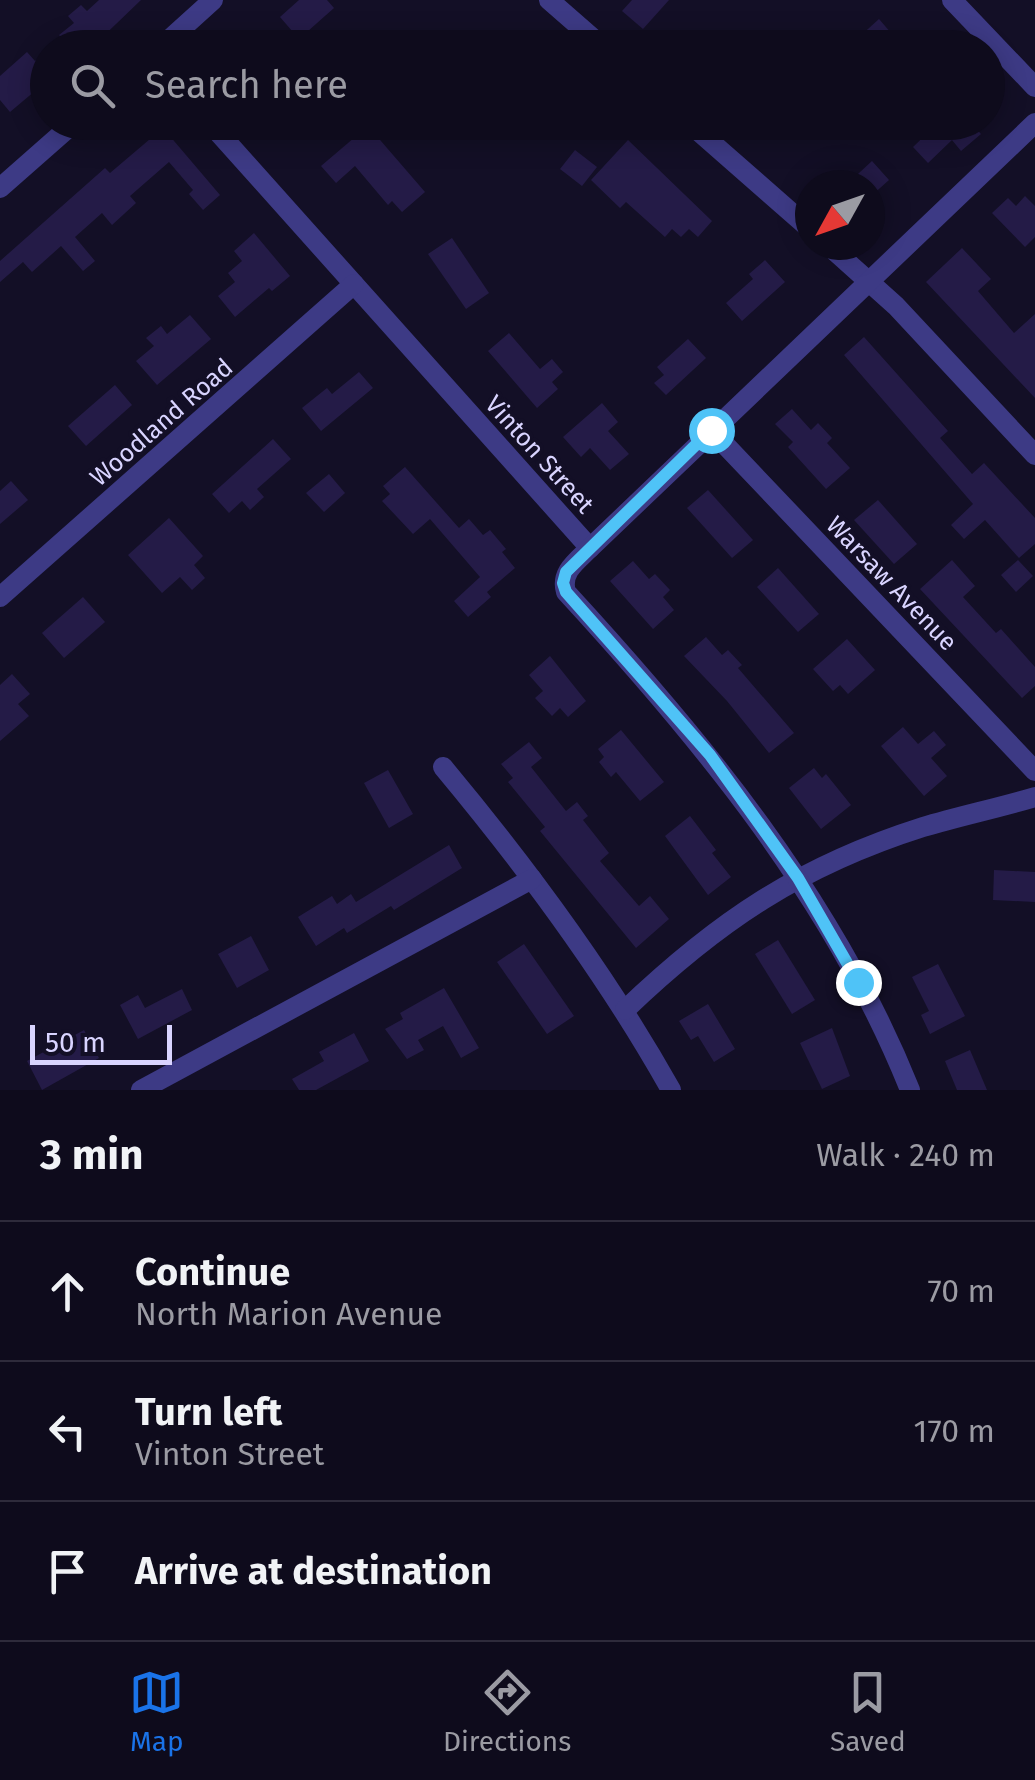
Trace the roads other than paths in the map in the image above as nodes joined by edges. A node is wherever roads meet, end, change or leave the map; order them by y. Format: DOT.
graph roads {
  1 [pos="213,0"];
  2 [pos="549,0"];
  3 [pos="952,0"];
  4 [pos="180,30"];
  5 [pos="583,30"];
  6 [pos="981,30"];
  7 [pos="1005,56"];
  8 [pos="1035,87"];
  9 [pos="1035,123"];
  10 [pos="55,140"];
  11 [pos="225,140"];
  12 [pos="709,140"];
  13 [pos="0,188"];
  14 [pos="795,216"];
  15 [pos="846,260"];
  16 [pos="869,280"];
  17 [pos="354,284"];
  18 [pos="711,430"];
  19 [pos="1035,455"];
  20 [pos="590,548"];
  21 [pos="0,597"];
  22 [pos="443,768"];
  23 [pos="1035,772"];
  24 [pos="1035,797"];
  25 [pos="798,878"];
  26 [pos="532,879"];
  27 [pos="625,1010"];
  28 [pos="141,1090"];
  29 [pos="670,1090"];
  30 [pos="910,1090"];
  1 -- 4 [label="street"];
  2 -- 5 [label="street"];
  3 -- 6 [label="street"];
  7 -- 8 [label="street"];
  9 -- 16 [label="street"];
  10 -- 13 [label="street"];
  11 -- 17 [label="street, Vinton Street"];
  12 -- 14 [label="street"];
  15 -- 16 [label="street"];
  16 -- 18 [label="street"];
  16 -- 19 [label="street"];
  17 -- 20 [label="street, Vinton Street"];
  17 -- 21 [label="street, Woodland Road"];
  18 -- 20 [label="street"];
  18 -- 23 [label="street, Warsaw Avenue"];
  20 -- 25 [label="street, Vinton Street"];
  22 -- 26 [label="street"];
  24 -- 25 [label="street"];
  25 -- 27 [label="street"];
  25 -- 30 [label="street, Vinton Street"];
  26 -- 27 [label="street"];
  26 -- 28 [label="street"];
  27 -- 29 [label="street"];
}
